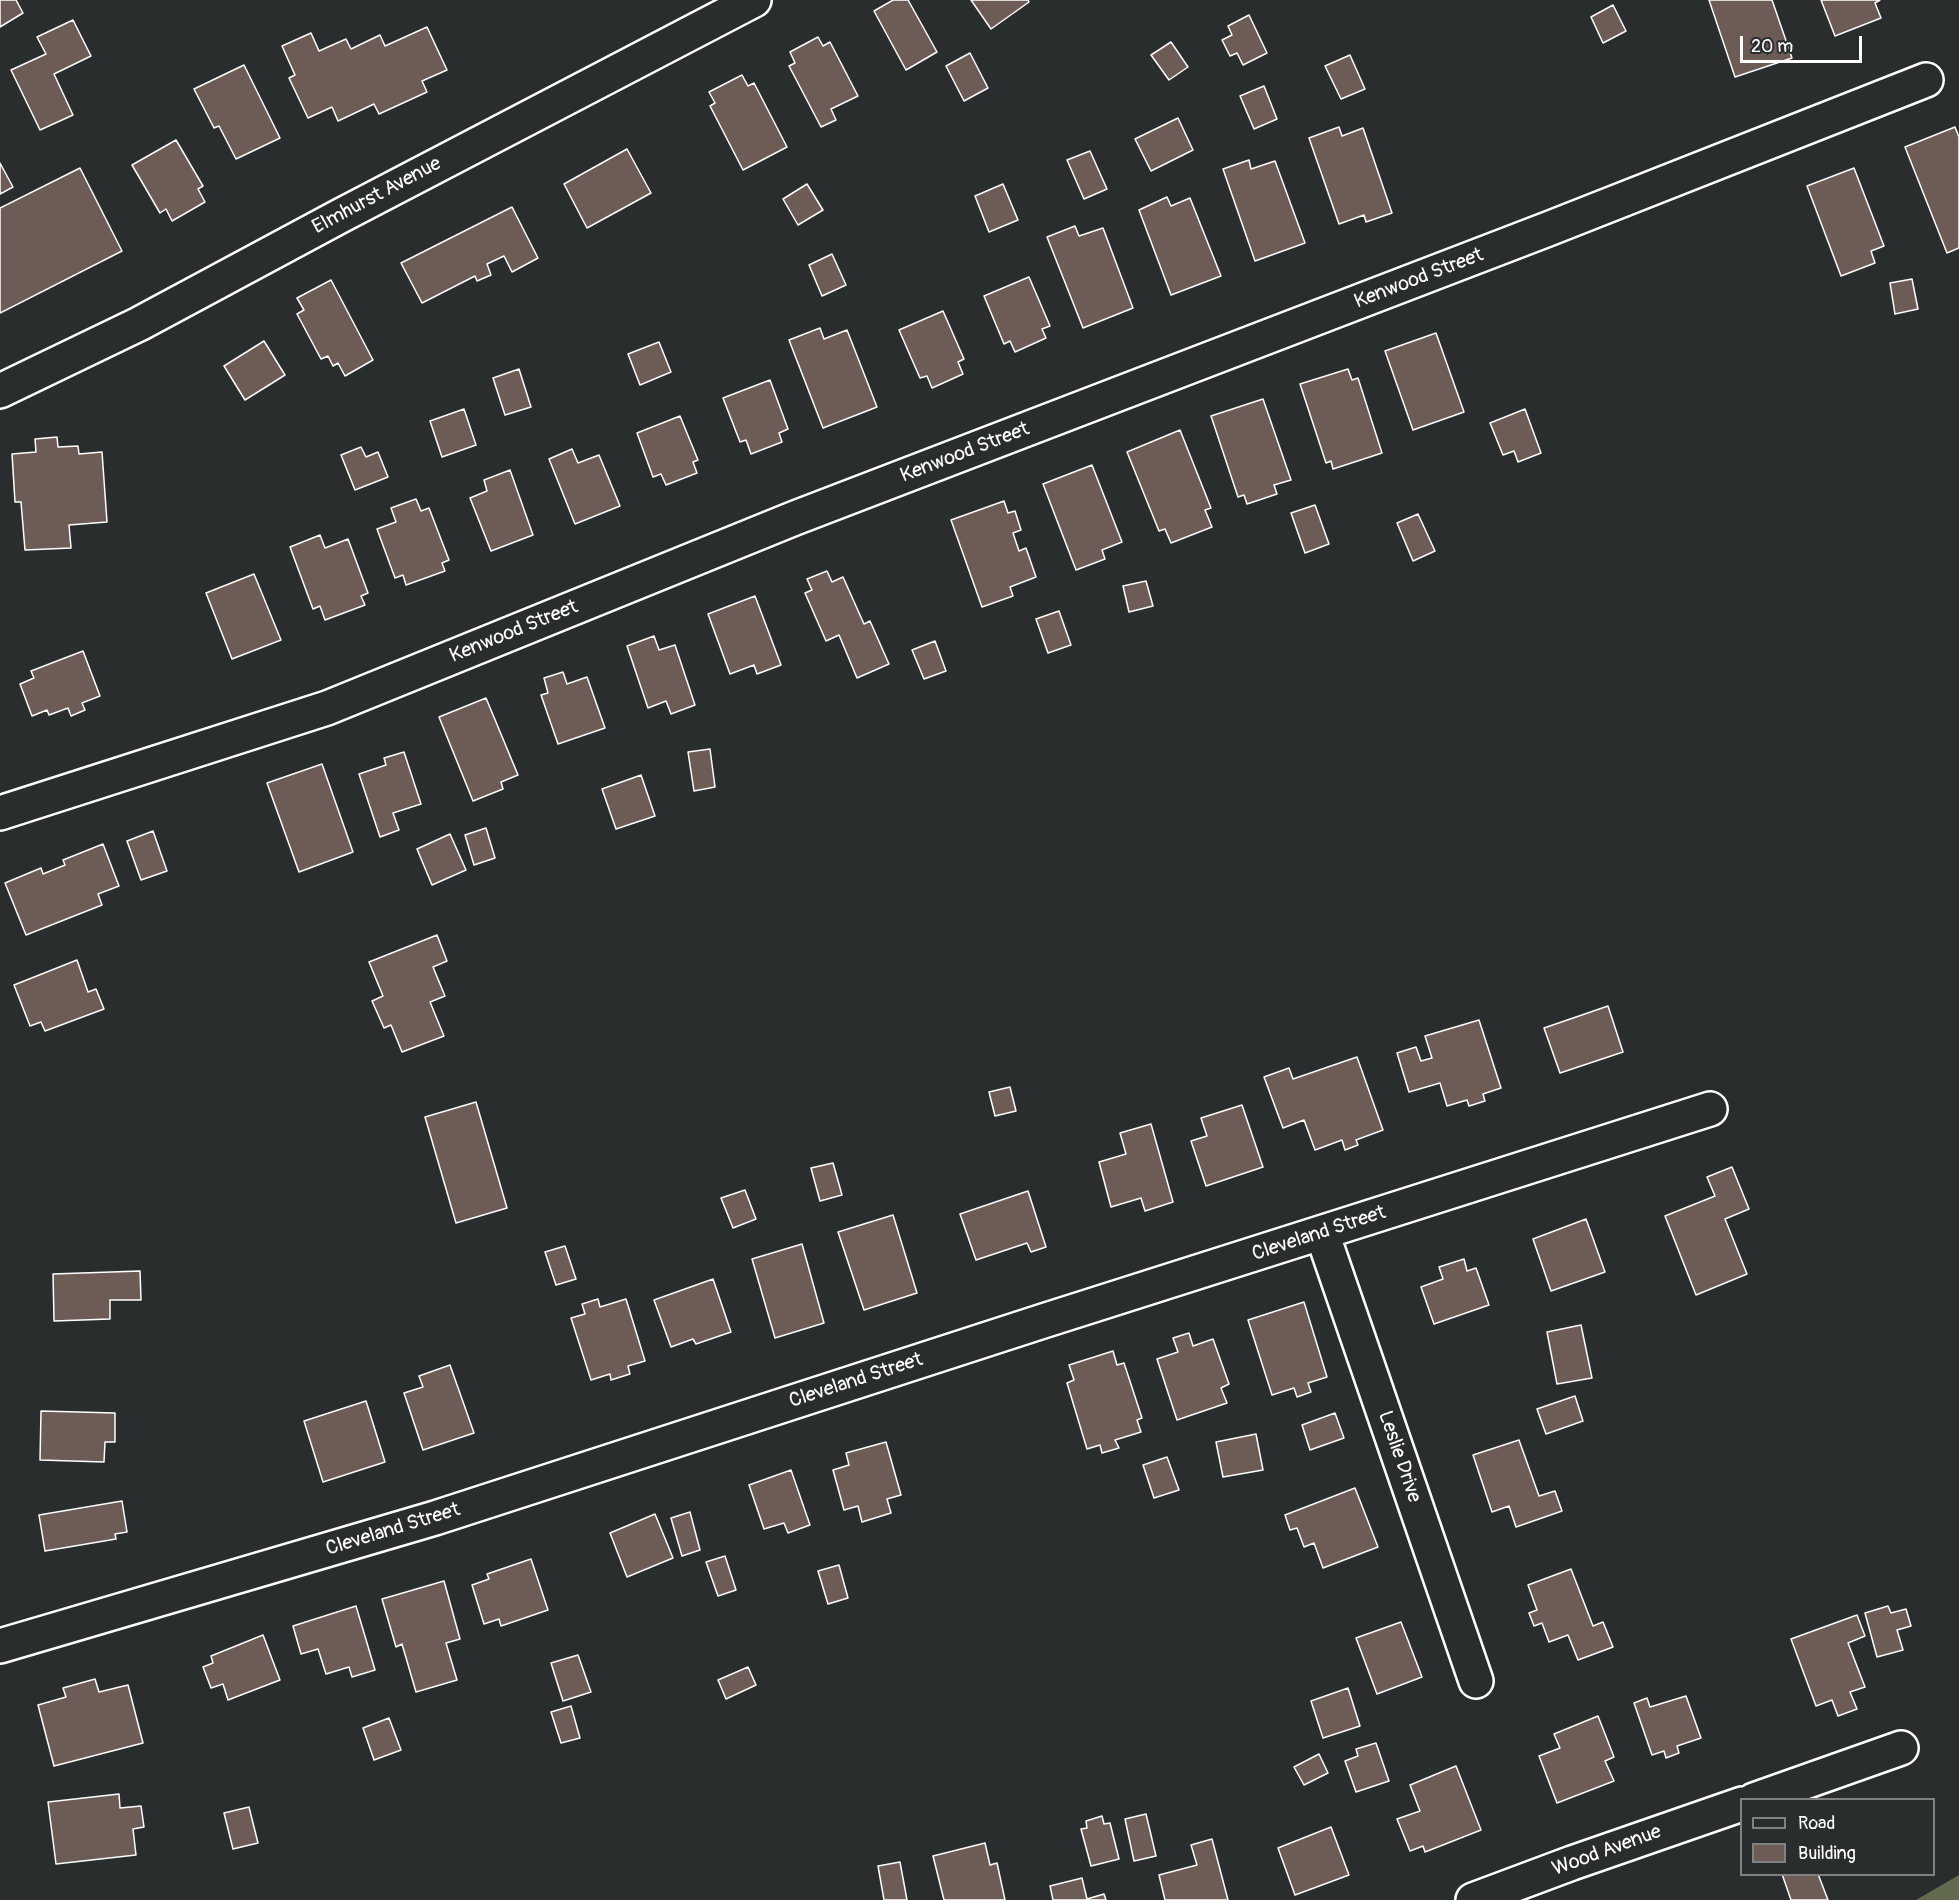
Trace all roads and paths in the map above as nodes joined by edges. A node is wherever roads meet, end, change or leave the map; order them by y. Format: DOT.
graph roads {
  1 [pos="754,0"];
  2 [pos="1926,80"];
  3 [pos="0,391"];
  4 [pos="0,813"];
  5 [pos="1710,1109"];
  6 [pos="1322,1233"];
  7 [pos="0,1646"];
  8 [pos="1476,1681"];
  9 [pos="1901,1748"];
  10 [pos="1760,1798"];
  11 [pos="1740,1805"];
  12 [pos="1473,1900"];
  1 -- 3 [label="street, Elmhurst Avenue"];
  2 -- 4 [label="street, Kenwood Street"];
  5 -- 6 [label="street, Cleveland Street"];
  6 -- 7 [label="street, Cleveland Street"];
  6 -- 8 [label="street, Leslie Drive"];
  9 -- 10 [label="street"];
  11 -- 12 [label="street, Wood Avenue"];
}
